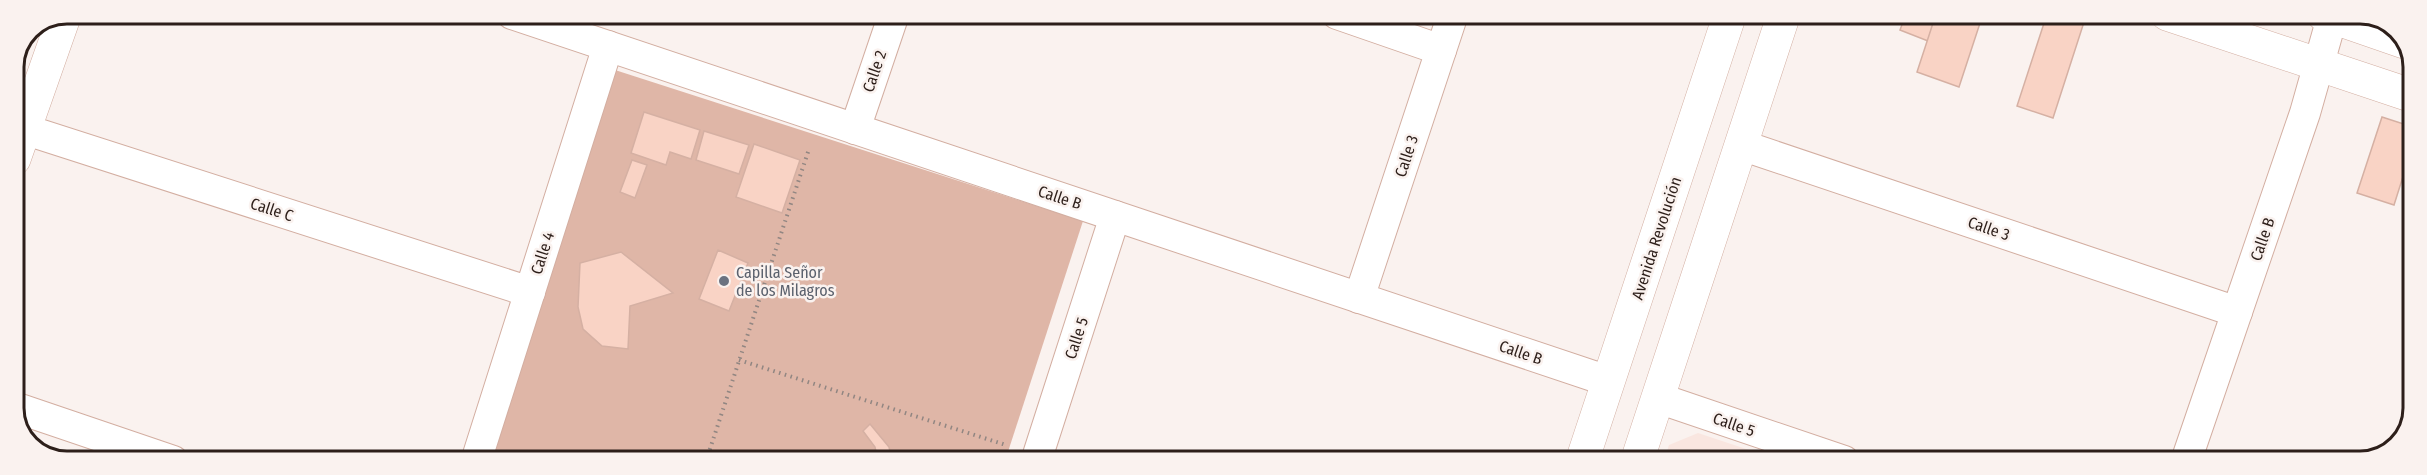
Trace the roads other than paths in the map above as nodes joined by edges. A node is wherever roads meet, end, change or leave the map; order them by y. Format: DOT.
graph roads {
  1 [pos="542,24"];
  2 [pos="891,24"];
  3 [pos="1366,24"];
  4 [pos="1450,24"];
  5 [pos="1727,24"];
  6 [pos="1781,24"];
  7 [pos="2197,24"];
  8 [pos="2328,24"];
  9 [pos="2355,24"];
  10 [pos="61,25"];
  11 [pos="2390,37"];
  12 [pos="608,46"];
  13 [pos="1441,50"];
  14 [pos="2320,65"];
  15 [pos="2403,93"];
  16 [pos="24,120"];
  17 [pos="855,129"];
  18 [pos="24,140"];
  19 [pos="1741,145"];
  20 [pos="1115,216"];
  21 [pos="530,292"];
  22 [pos="1359,298"];
  23 [pos="2237,312"];
  24 [pos="1608,381"];
  25 [pos="1658,398"];
  26 [pos="24,410"];
  27 [pos="144,451"];
  28 [pos="479,451"];
  29 [pos="1045,451"];
  30 [pos="1585,451"];
  31 [pos="1640,451"];
  32 [pos="1814,451"];
  33 [pos="2189,451"];
  1 -- 12 [label="street, Calle B"];
  2 -- 17 [label="street, Calle 2"];
  3 -- 13 [label="street"];
  4 -- 13 [label="street, Calle 3"];
  5 -- 24 [label="main road, Avenida Revolución"];
  6 -- 19 [label="main road"];
  7 -- 14 [label="main road"];
  8 -- 14 [label="street, Calle B"];
  9 -- 11 [label="main road"];
  10 -- 16 [label="main road"];
  12 -- 17 [label="street, Calle B"];
  12 -- 21 [label="street, Calle 4"];
  13 -- 22 [label="street, Calle 3"];
  14 -- 15 [label="main road"];
  14 -- 23 [label="street, Calle B"];
  17 -- 20 [label="street, Calle B"];
  18 -- 21 [label="street, Calle C"];
  19 -- 23 [label="street, Calle 3"];
  19 -- 25 [label="main road"];
  20 -- 22 [label="street, Calle B"];
  20 -- 29 [label="street, Calle 5"];
  21 -- 28 [label="street, Calle 4"];
  22 -- 24 [label="street, Calle B"];
  23 -- 33 [label="street, Calle B"];
  24 -- 30 [label="main road, Avenida Revolución"];
  25 -- 31 [label="main road"];
  25 -- 32 [label="street, Calle 5"];
  26 -- 27 [label="street"];
}
